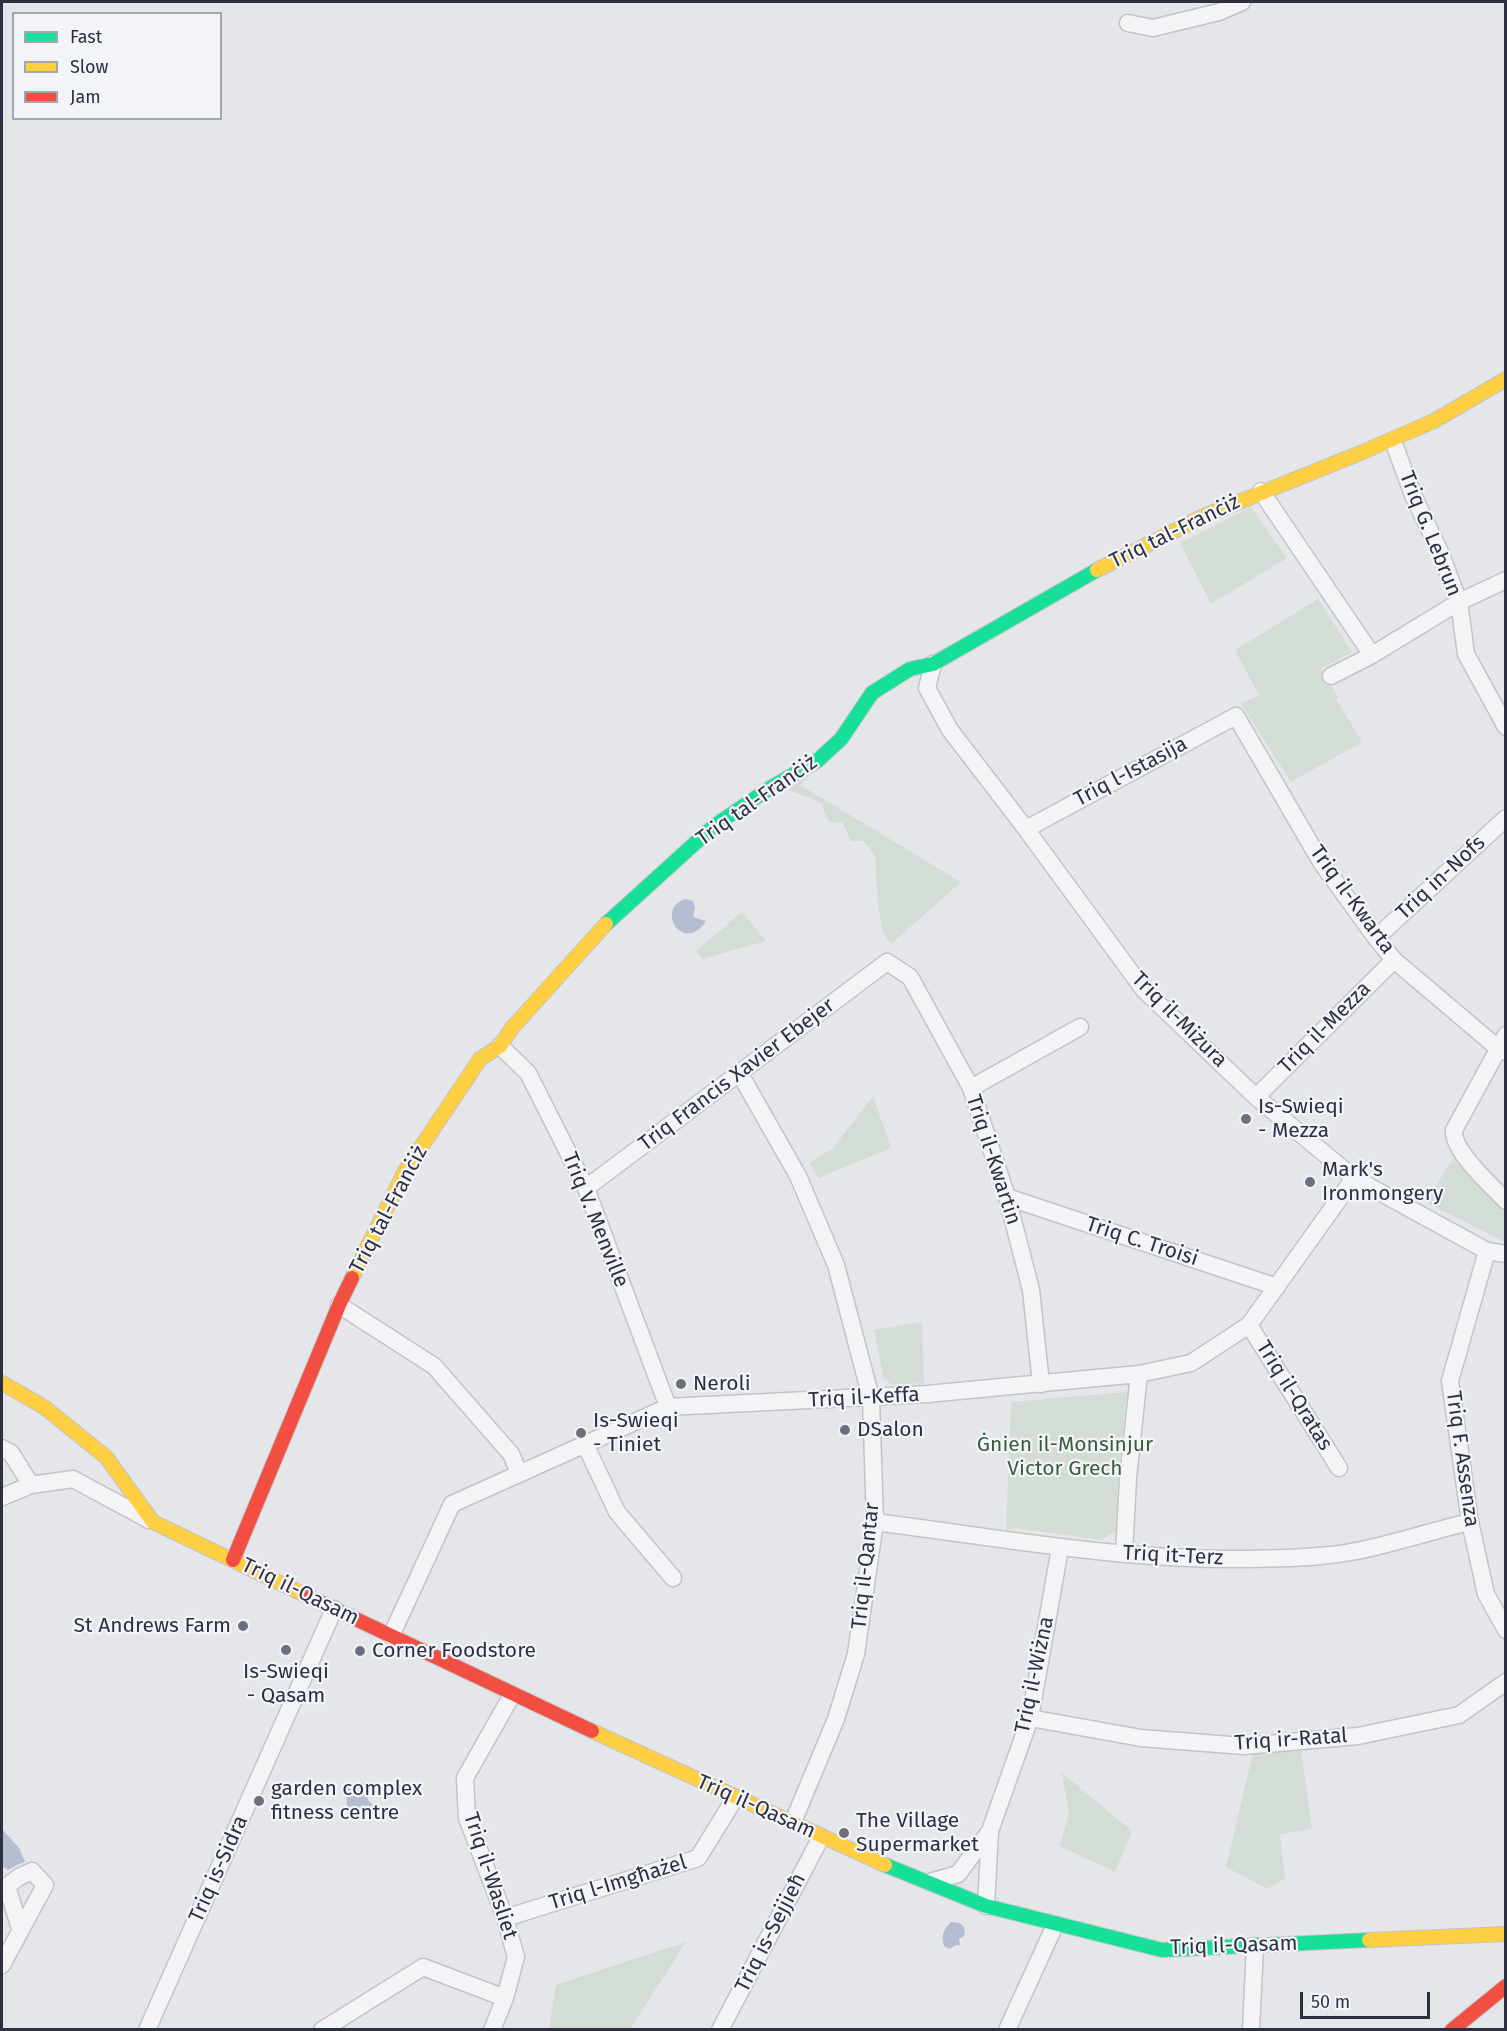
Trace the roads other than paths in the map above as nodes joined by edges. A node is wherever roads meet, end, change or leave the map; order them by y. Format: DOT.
graph roads {
  1 [pos="1242,2"];
  2 [pos="1128,22"];
  3 [pos="1506,379"];
  4 [pos="1393,441"];
  5 [pos="1261,491"];
  6 [pos="1506,580"];
  7 [pos="1459,602"];
  8 [pos="1372,655"];
  9 [pos="933,664"];
  10 [pos="1331,676"];
  11 [pos="1236,716"];
  12 [pos="1506,727"];
  13 [pos="1506,818"];
  14 [pos="1026,829"];
  15 [pos="1376,938"];
  16 [pos="1394,960"];
  17 [pos="887,962"];
  18 [pos="1080,1027"];
  19 [pos="1503,1045"];
  20 [pos="500,1046"];
  21 [pos="740,1074"];
  22 [pos="971,1088"];
  23 [pos="1256,1097"];
  24 [pos="1354,1178"];
  25 [pos="586,1188"];
  26 [pos="1007,1197"];
  27 [pos="1506,1201"];
  28 [pos="1487,1251"];
  29 [pos="1506,1254"];
  30 [pos="1278,1287"];
  31 [pos="339,1305"];
  32 [pos="1249,1325"];
  33 [pos="1139,1374"];
  34 [pos="2,1383"];
  35 [pos="1041,1384"];
  36 [pos="871,1398"];
  37 [pos="668,1407"];
  38 [pos="585,1444"];
  39 [pos="2,1448"];
  40 [pos="1339,1468"];
  41 [pos="519,1473"];
  42 [pos="31,1485"];
  43 [pos="2,1497"];
  44 [pos="153,1521"];
  45 [pos="875,1522"];
  46 [pos="1470,1522"];
  47 [pos="1060,1548"];
  48 [pos="1124,1554"];
  49 [pos="233,1560"];
  50 [pos="673,1578"];
  51 [pos="334,1609"];
  52 [pos="1506,1630"];
  53 [pos="391,1636"];
  54 [pos="1506,1682"];
  55 [pos="512,1695"];
  56 [pos="1030,1718"];
  57 [pos="735,1798"];
  58 [pos="793,1822"];
  59 [pos="990,1831"];
  60 [pos="821,1837"];
  61 [pos="930,1882"];
  62 [pos="986,1906"];
  63 [pos="505,1918"];
  64 [pos="1055,1925"];
  65 [pos="20,1929"];
  66 [pos="1506,1934"];
  67 [pos="1255,1946"];
  68 [pos="2,1965"];
  69 [pos="1506,1986"];
  70 [pos="1491,1996"];
  71 [pos="505,1998"];
  72 [pos="1491,2013"];
  73 [pos="147,2030"];
  74 [pos="322,2030"];
  75 [pos="492,2030"];
  76 [pos="720,2030"];
  77 [pos="1007,2030"];
  78 [pos="1251,2030"];
  79 [pos="1452,2030"];
  1 -- 2 [label="street"];
  3 -- 4 [label="main road, Triq tal-Franċiż"];
  4 -- 5 [label="main road, Triq tal-Franċiż"];
  4 -- 7 [label="street, Triq G. Lebrun"];
  5 -- 8 [label="street"];
  5 -- 9 [label="main road, Triq tal-Franċiż"];
  6 -- 7 [label="street"];
  7 -- 8 [label="street"];
  7 -- 12 [label="street, Triq G. Lebrun"];
  8 -- 10 [label="street"];
  9 -- 14 [label="street, Triq il-Miżura"];
  9 -- 20 [label="main road, Triq tal-Franċiż"];
  11 -- 14 [label="street, Triq l-Istasija"];
  11 -- 15 [label="street, Triq il-Kwarta"];
  13 -- 15 [label="street, Triq in-Nofs"];
  14 -- 23 [label="street, Triq il-Miżura"];
  15 -- 16 [label="street, Triq il-Kwarta"];
  16 -- 19 [label="street, Triq il-Kwarta"];
  16 -- 23 [label="street, Triq il-Mezza"];
  17 -- 21 [label="street, Triq Francis Xavier Ebejer"];
  17 -- 22 [label="street, Triq il-Kwartin"];
  18 -- 22 [label="street"];
  19 -- 27 [label="street"];
  20 -- 25 [label="street, Triq V. Menville"];
  20 -- 31 [label="main road, Triq tal-Franċiż"];
  21 -- 25 [label="street, Triq Francis Xavier Ebejer"];
  21 -- 36 [label="street, Triq il-Qantar"];
  22 -- 26 [label="street, Triq il-Kwartin"];
  23 -- 24 [label="street, Triq il-Miżura"];
  24 -- 28 [label="street, Triq il-Miżura"];
  24 -- 30 [label="street, Triq il-Keffa"];
  25 -- 37 [label="street, Triq V. Menville"];
  26 -- 30 [label="street, Triq C. Troisi"];
  26 -- 35 [label="street, Triq il-Kwartin"];
  28 -- 29 [label="street, Triq il-Miżura"];
  28 -- 46 [label="street, Triq F. Assenza"];
  30 -- 32 [label="street, Triq il-Keffa"];
  31 -- 41 [label="street"];
  31 -- 49 [label="main road, Triq tal-Franċiż"];
  32 -- 33 [label="street, Triq il-Keffa"];
  32 -- 40 [label="street, Triq il-Qratas"];
  33 -- 35 [label="street, Triq il-Keffa"];
  33 -- 48 [label="street"];
  34 -- 44 [label="main road"];
  35 -- 36 [label="street, Triq il-Keffa"];
  36 -- 37 [label="street, Triq il-Keffa"];
  36 -- 45 [label="street, Triq il-Qantar"];
  37 -- 38 [label="street, Triq il-Keffa"];
  38 -- 41 [label="street, Triq il-Keffa"];
  38 -- 50 [label="street"];
  39 -- 42 [label="street"];
  41 -- 53 [label="street, Triq il-Keffa"];
  42 -- 43 [label="street"];
  42 -- 44 [label="street"];
  44 -- 49 [label="main road, Triq il-Qasam"];
  45 -- 47 [label="street, Triq it-Terz"];
  45 -- 58 [label="street, Triq il-Qantar"];
  46 -- 48 [label="street, Triq it-Terz"];
  46 -- 52 [label="street, Triq F. Assenza"];
  47 -- 48 [label="street, Triq it-Terz"];
  47 -- 56 [label="street, Triq il-Wiżna"];
  49 -- 51 [label="main road, Triq il-Qasam"];
  51 -- 53 [label="main road, Triq il-Qasam"];
  51 -- 73 [label="street, Triq is-Sidra"];
  53 -- 55 [label="main road, Triq il-Qasam"];
  54 -- 56 [label="street, Triq ir-Ratal"];
  55 -- 57 [label="main road, Triq il-Qasam"];
  55 -- 63 [label="street, Triq il-Wasliet"];
  56 -- 59 [label="street, Triq il-Wiżna"];
  57 -- 58 [label="main road, Triq il-Qasam"];
  57 -- 63 [label="street, Triq l-Imgħażel"];
  58 -- 60 [label="main road, Triq il-Qasam"];
  59 -- 61 [label="street"];
  59 -- 62 [label="street, Triq il-Wiżna"];
  60 -- 61 [label="main road, Triq il-Qasam"];
  60 -- 76 [label="street, Triq is-Sejjieħ"];
  61 -- 62 [label="main road, Triq il-Qasam"];
  62 -- 64 [label="main road, Triq il-Qasam"];
  63 -- 71 [label="street, Triq il-Wasliet"];
  64 -- 67 [label="main road, Triq il-Qasam"];
  64 -- 77 [label="street"];
  65 -- 68 [label="street"];
  66 -- 67 [label="main road, Triq il-Qasam"];
  67 -- 78 [label="street"];
  69 -- 70 [label="main road"];
  70 -- 72 [label="main road"];
  70 -- 79 [label="main road"];
  71 -- 74 [label="street"];
  71 -- 75 [label="street, Triq il-Wasliet"];
}
